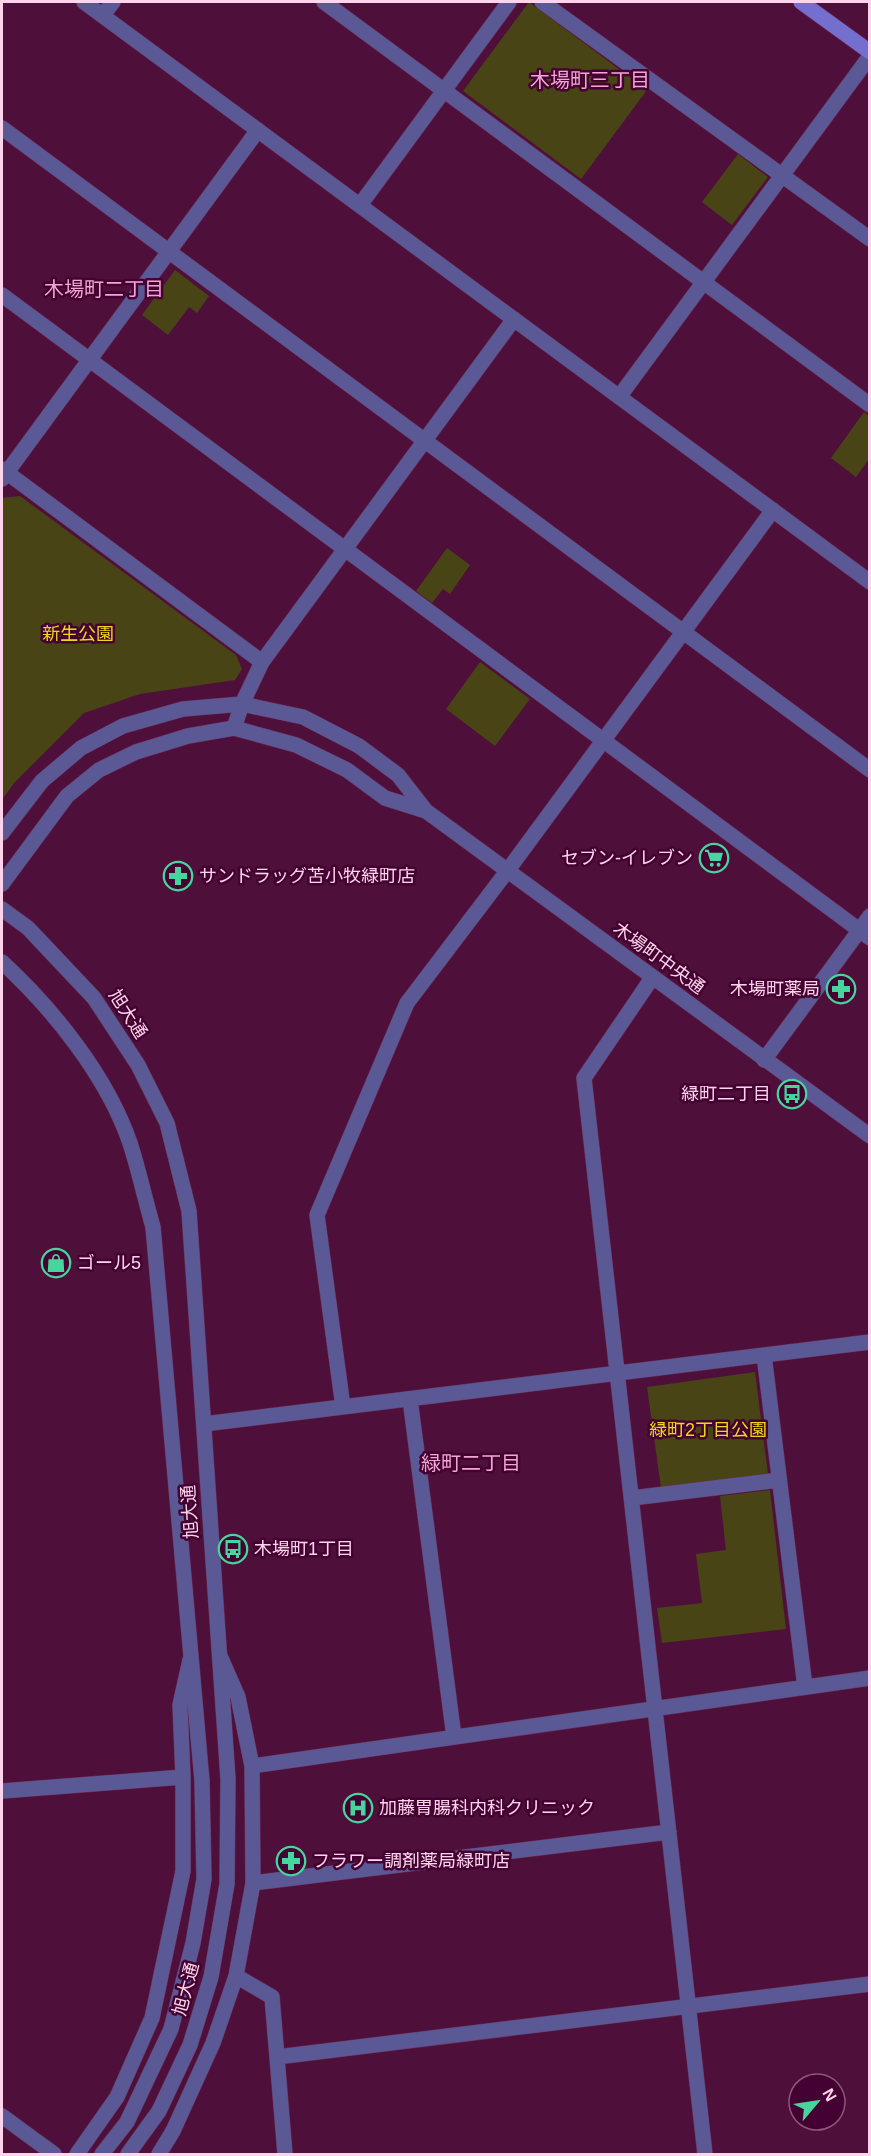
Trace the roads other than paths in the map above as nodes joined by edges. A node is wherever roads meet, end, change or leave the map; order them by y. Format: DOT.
graph roads {
  1 [pos="84,2"];
  2 [pos="113,2"];
  3 [pos="324,2"];
  4 [pos="509,2"];
  5 [pos="542,2"];
  6 [pos="801,2"];
  7 [pos="103,15"];
  8 [pos="870,54"];
  9 [pos="444,90"];
  10 [pos="2,128"];
  11 [pos="258,130"];
  12 [pos="782,174"];
  13 [pos="360,205"];
  14 [pos="870,239"];
  15 [pos="169,251"];
  16 [pos="703,282"];
  17 [pos="2,296"];
  18 [pos="514,319"];
  19 [pos="89,360"];
  20 [pos="619,397"];
  21 [pos="870,405"];
  22 [pos="425,441"];
  23 [pos="3,473"];
  24 [pos="772,510"];
  25 [pos="345,549"];
  26 [pos="870,582"];
  27 [pos="683,632"];
  28 [pos="262,662"];
  29 [pos="242,704"];
  30 [pos="234,728"];
  31 [pos="603,741"];
  32 [pos="870,770"];
  33 [pos="426,811"];
  34 [pos="2,832"];
  35 [pos="508,870"];
  36 [pos="2,884"];
  37 [pos="2,909"];
  38 [pos="870,916"];
  39 [pos="864,934"];
  40 [pos="2,962"];
  41 [pos="652,978"];
  42 [pos="764,1060"];
  43 [pos="870,1136"];
  44 [pos="870,1342"];
  45 [pos="764,1355"];
  46 [pos="617,1373"];
  47 [pos="410,1399"];
  48 [pos="343,1407"];
  49 [pos="204,1424"];
  50 [pos="779,1480"];
  51 [pos="632,1498"];
  52 [pos="219,1653"];
  53 [pos="191,1657"];
  54 [pos="870,1678"];
  55 [pos="805,1687"];
  56 [pos="655,1709"];
  57 [pos="454,1737"];
  58 [pos="252,1766"];
  59 [pos="183,1777"];
  60 [pos="2,1791"];
  61 [pos="669,1832"];
  62 [pos="253,1883"];
  63 [pos="236,1977"];
  64 [pos="870,1984"];
  65 [pos="689,2006"];
  66 [pos="277,2057"];
  67 [pos="2,2116"];
  68 [pos="54,2154"];
  69 [pos="77,2154"];
  70 [pos="102,2154"];
  71 [pos="128,2154"];
  72 [pos="159,2154"];
  73 [pos="285,2154"];
  74 [pos="705,2154"];
  1 -- 7 [label="street"];
  2 -- 7 [label="street"];
  3 -- 9 [label="street"];
  4 -- 9 [label="street"];
  5 -- 12 [label="street"];
  6 -- 8 [label="main road"];
  7 -- 11 [label="street"];
  8 -- 12 [label="street"];
  9 -- 13 [label="street"];
  9 -- 16 [label="street"];
  10 -- 15 [label="street"];
  11 -- 13 [label="street"];
  11 -- 15 [label="street"];
  12 -- 14 [label="street"];
  12 -- 16 [label="street"];
  13 -- 18 [label="street"];
  15 -- 19 [label="street"];
  15 -- 22 [label="street"];
  16 -- 20 [label="street"];
  16 -- 21 [label="street"];
  17 -- 19 [label="street"];
  18 -- 20 [label="street"];
  18 -- 22 [label="street"];
  19 -- 23 [label="street"];
  19 -- 25 [label="street"];
  20 -- 24 [label="street"];
  22 -- 25 [label="street"];
  22 -- 27 [label="street"];
  23 -- 28 [label="street"];
  24 -- 26 [label="street"];
  24 -- 27 [label="street"];
  25 -- 28 [label="street"];
  25 -- 31 [label="street"];
  27 -- 31 [label="street"];
  27 -- 32 [label="street"];
  28 -- 29 [label="street"];
  29 -- 30 [label="street"];
  29 -- 33 [label="street, 木場町中央通"];
  29 -- 34 [label="street, 木場町中央通"];
  30 -- 33 [label="street, 木場町中央通"];
  30 -- 36 [label="street, 木場町中央通"];
  31 -- 35 [label="street"];
  31 -- 39 [label="street"];
  33 -- 35 [label="street, 木場町中央通"];
  35 -- 41 [label="street, 木場町中央通"];
  35 -- 48 [label="street"];
  37 -- 49 [label="street, 旭大通"];
  38 -- 39 [label="street"];
  39 -- 42 [label="street"];
  40 -- 53 [label="street, 旭大通"];
  41 -- 42 [label="street, 木場町中央通"];
  41 -- 46 [label="street"];
  42 -- 43 [label="street, 木場町中央通"];
  44 -- 45 [label="street"];
  45 -- 46 [label="street"];
  45 -- 50 [label="street"];
  46 -- 47 [label="street"];
  46 -- 51 [label="street"];
  47 -- 48 [label="street"];
  47 -- 57 [label="street"];
  48 -- 49 [label="street"];
  49 -- 52 [label="street, 旭大通"];
  50 -- 51 [label="street"];
  50 -- 55 [label="street"];
  51 -- 56 [label="street"];
  52 -- 58 [label="street"];
  52 -- 71 [label="street, 旭大通"];
  53 -- 59 [label="street"];
  53 -- 70 [label="street, 旭大通"];
  54 -- 55 [label="street"];
  55 -- 56 [label="street"];
  56 -- 57 [label="street"];
  56 -- 61 [label="street"];
  57 -- 58 [label="street"];
  58 -- 62 [label="street"];
  59 -- 60 [label="street"];
  59 -- 69 [label="street"];
  61 -- 62 [label="street"];
  61 -- 65 [label="street"];
  62 -- 63 [label="street"];
  63 -- 66 [label="street"];
  63 -- 72 [label="street"];
  64 -- 65 [label="street"];
  65 -- 66 [label="street"];
  65 -- 74 [label="street"];
  66 -- 73 [label="street"];
  67 -- 68 [label="street"];
}
